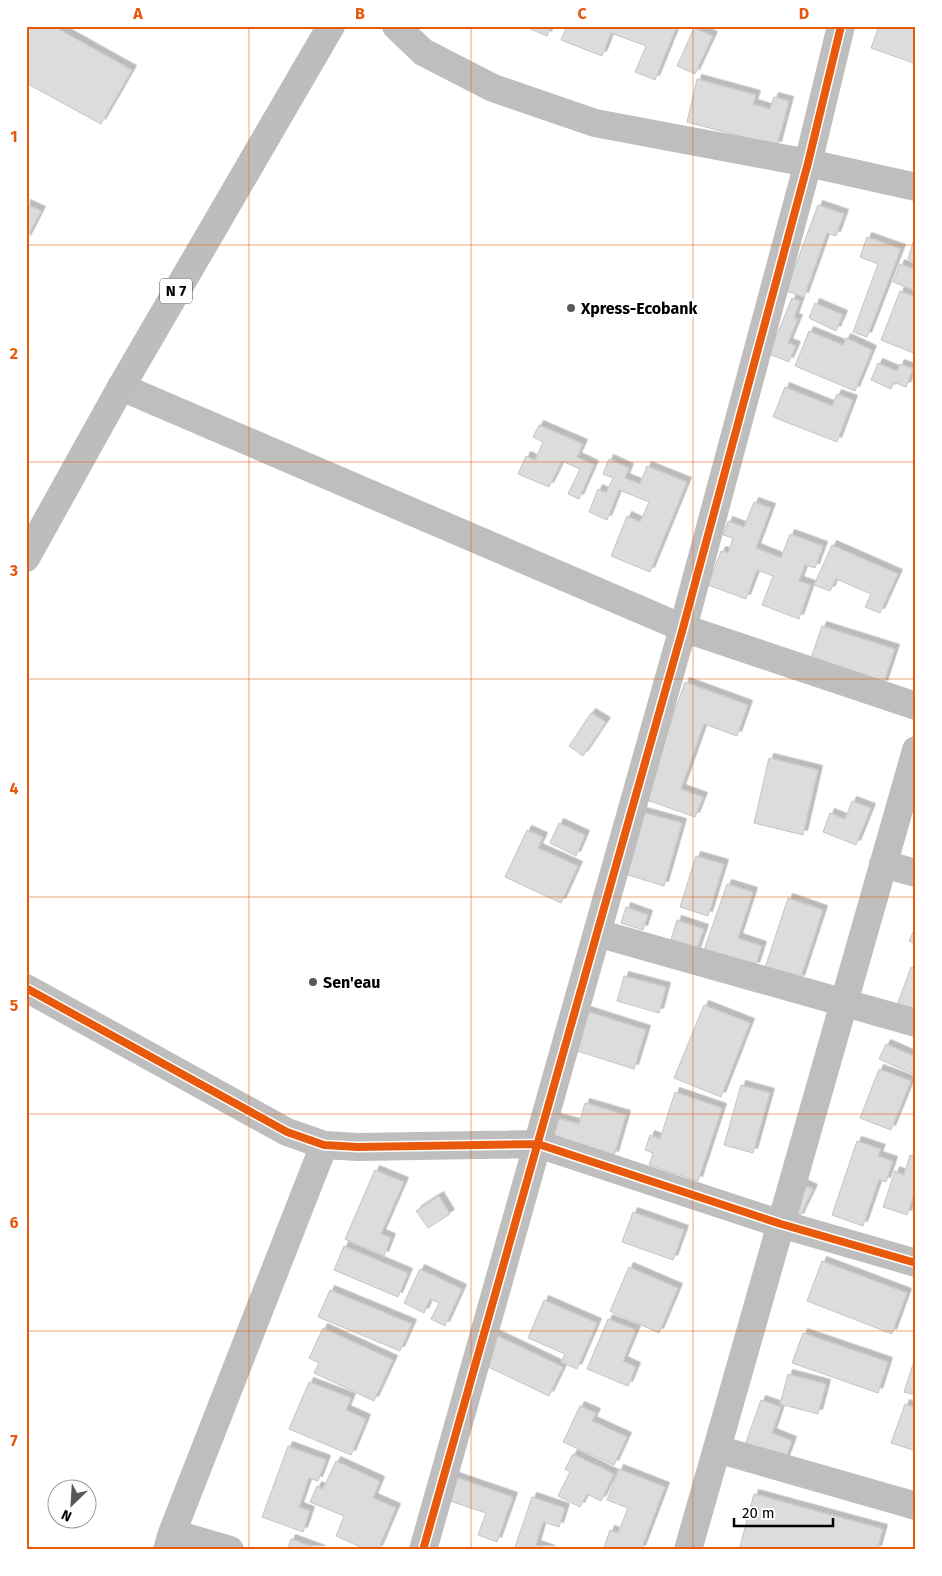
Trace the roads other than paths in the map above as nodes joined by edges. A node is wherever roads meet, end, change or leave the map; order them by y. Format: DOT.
graph roads {
  1 [pos="331,26"];
  2 [pos="396,26"];
  3 [pos="841,26"];
  4 [pos="808,163"];
  5 [pos="916,187"];
  6 [pos="121,387"];
  7 [pos="26,558"];
  8 [pos="683,628"];
  9 [pos="916,706"];
  10 [pos="916,750"];
  11 [pos="883,864"];
  12 [pos="916,873"];
  13 [pos="597,933"];
  14 [pos="26,988"];
  15 [pos="844,1003"];
  16 [pos="916,1023"];
  17 [pos="538,1144"];
  18 [pos="324,1145"];
  19 [pos="781,1224"];
  20 [pos="916,1263"];
  21 [pos="716,1449"];
  22 [pos="916,1506"];
  23 [pos="170,1541"];
  24 [pos="230,1550"];
  25 [pos="423,1550"];
  26 [pos="688,1550"];
  1 -- 6 [label="highway, N 7"];
  2 -- 4 [label="street"];
  3 -- 4 [label="street"];
  4 -- 5 [label="street"];
  4 -- 8 [label="street"];
  6 -- 7 [label="highway, N 7"];
  6 -- 8 [label="street"];
  8 -- 9 [label="street"];
  8 -- 13 [label="street"];
  10 -- 11 [label="street"];
  11 -- 12 [label="street"];
  11 -- 15 [label="street"];
  13 -- 15 [label="street"];
  13 -- 17 [label="street"];
  14 -- 18 [label="street"];
  15 -- 16 [label="street"];
  15 -- 19 [label="street"];
  17 -- 18 [label="street"];
  17 -- 19 [label="street"];
  17 -- 25 [label="street"];
  18 -- 23 [label="street"];
  19 -- 20 [label="street"];
  19 -- 21 [label="street"];
  21 -- 22 [label="street"];
  21 -- 26 [label="street"];
  23 -- 24 [label="street"];
}
